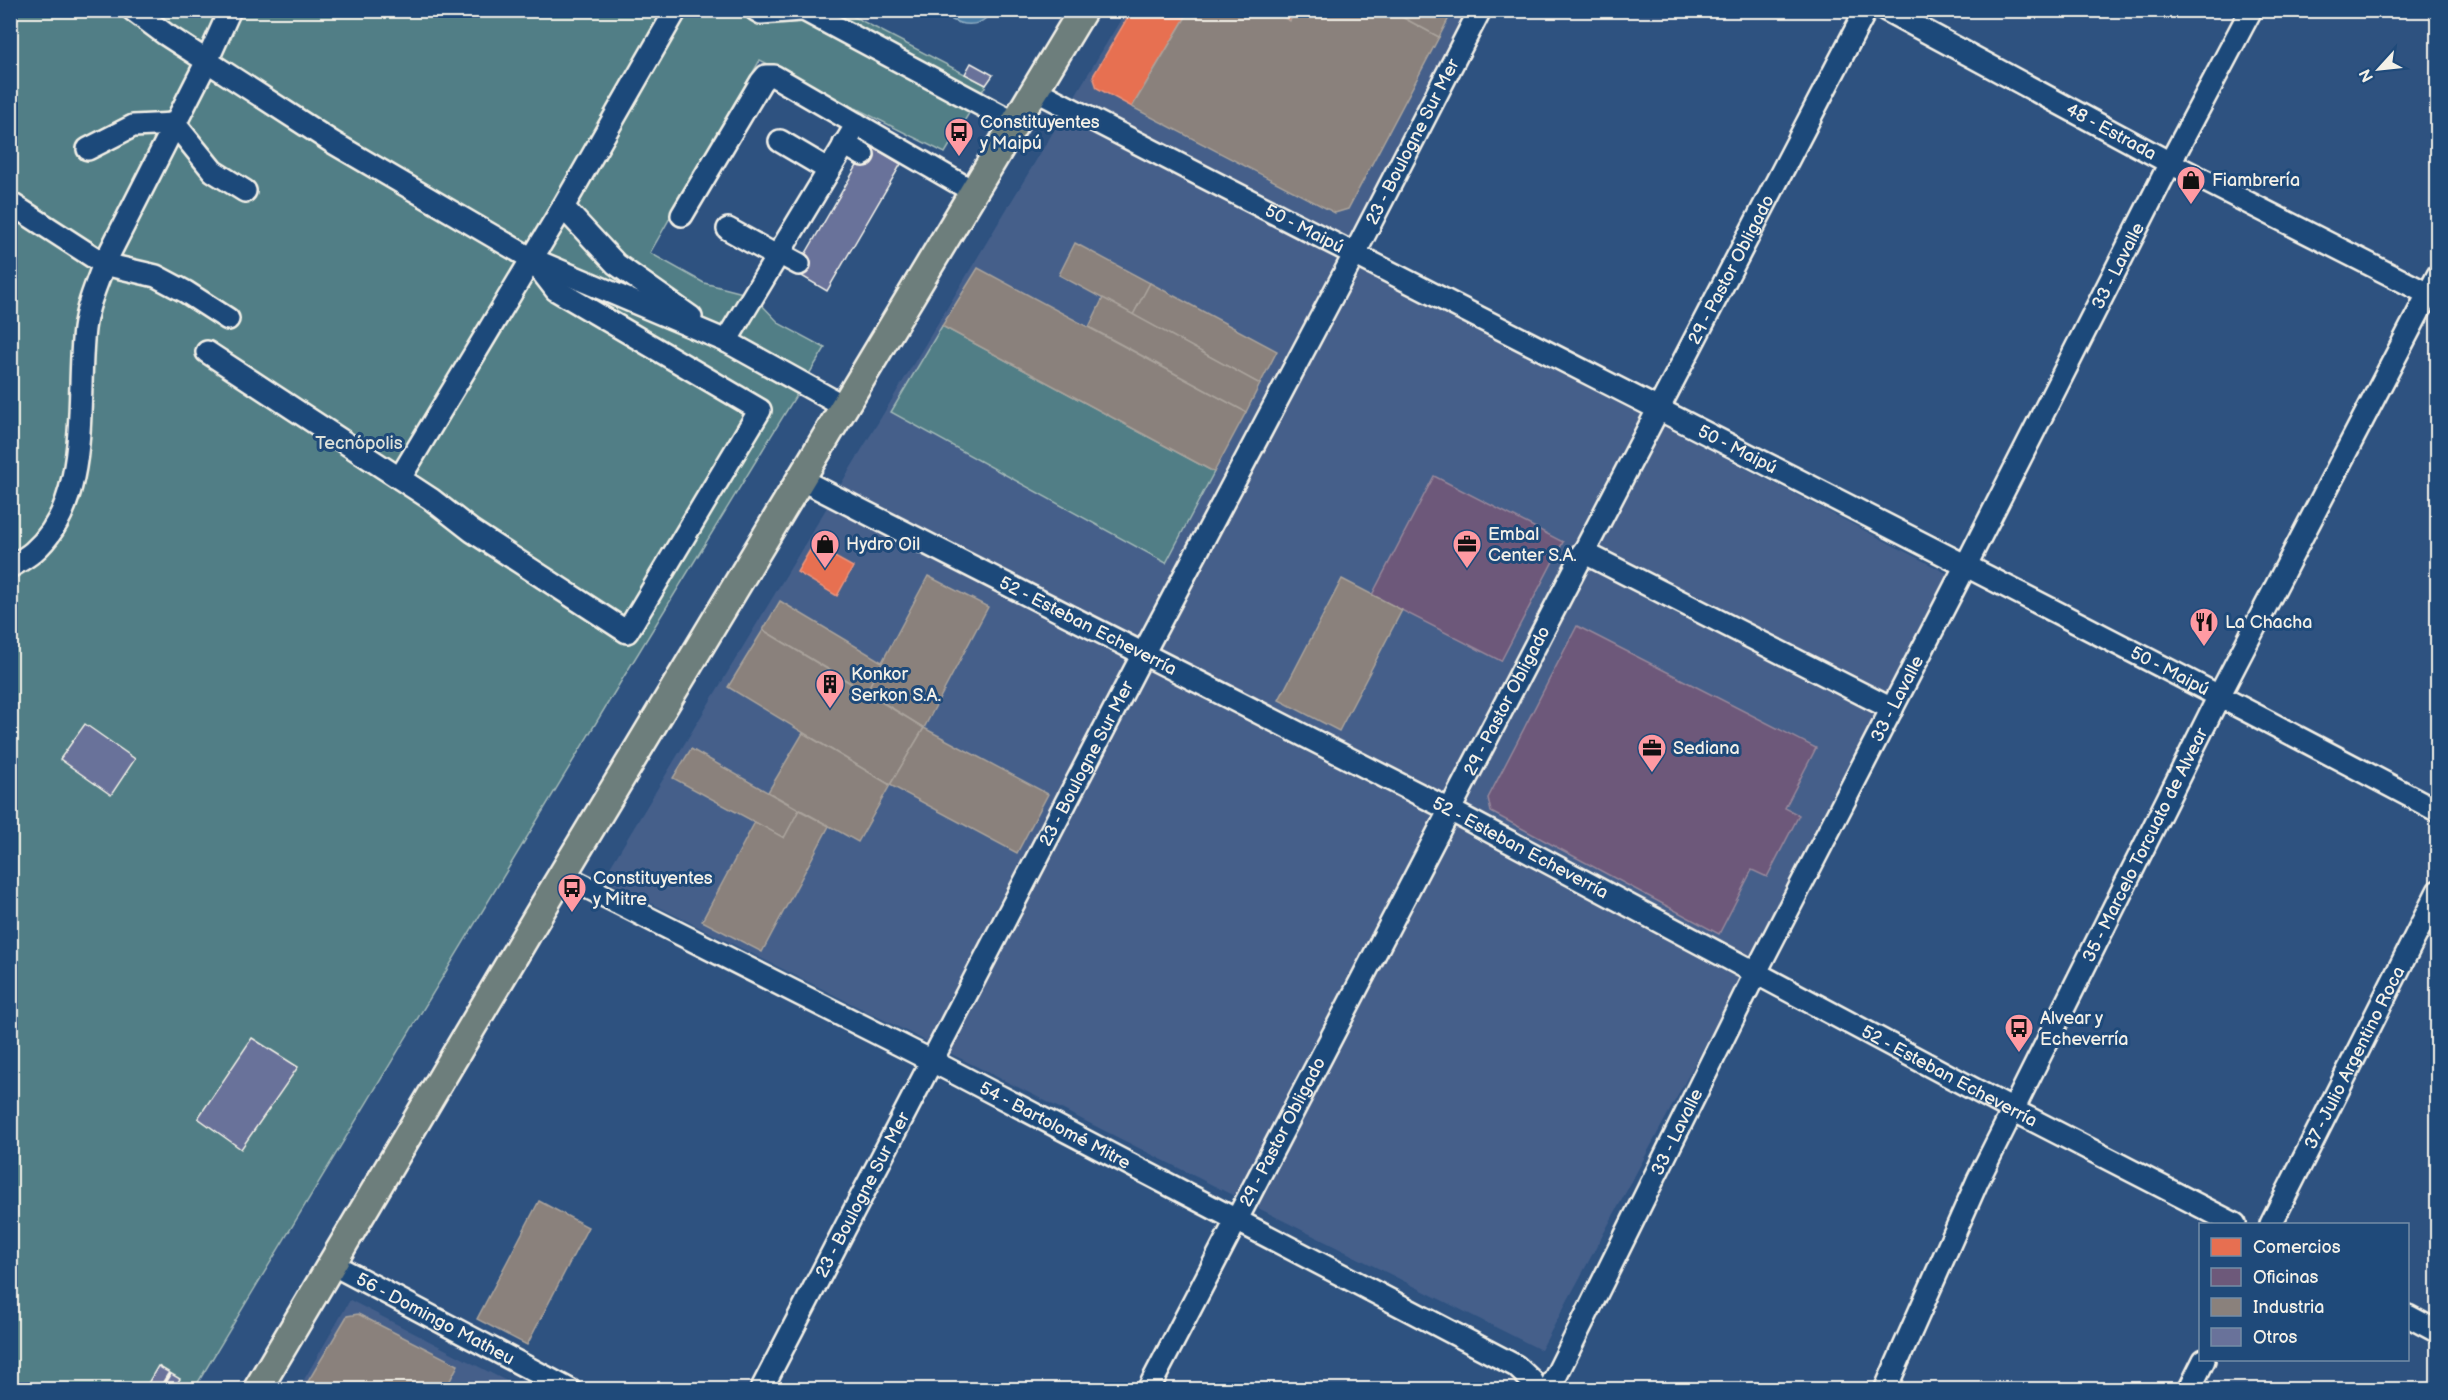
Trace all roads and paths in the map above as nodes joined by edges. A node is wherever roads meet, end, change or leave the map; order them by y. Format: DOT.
graph roads {
  1 [pos="134,10"];
  2 [pos="230,10"];
  3 [pos="676,10"];
  4 [pos="756,10"];
  5 [pos="802,10"];
  6 [pos="1083,10"];
  7 [pos="1480,10"];
  8 [pos="1866,10"];
  9 [pos="1886,10"];
  10 [pos="2251,10"];
  11 [pos="207,61"];
  12 [pos="1035,90"];
  13 [pos="1015,123"];
  14 [pos="175,124"];
  15 [pos="857,124"];
  16 [pos="780,141"];
  17 [pos="844,144"];
  18 [pos="88,149"];
  19 [pos="863,155"];
  20 [pos="2170,163"];
  21 [pos="829,170"];
  22 [pos="245,191"];
  23 [pos="974,192"];
  24 [pos="10,203"];
  25 [pos="563,207"];
  26 [pos="682,216"];
  27 [pos="728,229"];
  28 [pos="778,255"];
  29 [pos="1354,255"];
  30 [pos="532,259"];
  31 [pos="104,264"];
  32 [pos="799,264"];
  33 [pos="2434,289"];
  34 [pos="228,319"];
  35 [pos="726,341"];
  36 [pos="207,352"];
  37 [pos="845,407"];
  38 [pos="1657,410"];
  39 [pos="400,478"];
  40 [pos="802,480"];
  41 [pos="1583,552"];
  42 [pos="1966,565"];
  43 [pos="10,567"];
  44 [pos="1143,654"];
  45 [pos="2219,696"];
  46 [pos="1892,710"];
  47 [pos="1448,809"];
  48 [pos="2438,811"];
  49 [pos="562,875"];
  50 [pos="2438,891"];
  51 [pos="1755,974"];
  52 [pos="932,1061"];
  53 [pos="2013,1110"];
  54 [pos="1236,1219"];
  55 [pos="2233,1223"];
  56 [pos="2272,1223"];
  57 [pos="332,1264"];
  58 [pos="2409,1317"];
  59 [pos="2438,1332"];
  60 [pos="2203,1361"];
  61 [pos="257,1389"];
  62 [pos="570,1389"];
  63 [pos="761,1389"];
  64 [pos="1148,1389"];
  65 [pos="1537,1389"];
  66 [pos="1550,1389"];
  67 [pos="1885,1389"];
  68 [pos="2189,1389"];
  1 -- 11 [label="street"];
  2 -- 11 [label="street"];
  3 -- 25 [label="street"];
  4 -- 5 [label="street"];
  5 -- 13 [label="street"];
  6 -- 12 [label="main road"];
  7 -- 29 [label="street, 23 - Boulogne Sur Mer"];
  8 -- 38 [label="street, 29 - Pastor Obligado"];
  9 -- 20 [label="street, 48 - Estrada"];
  10 -- 20 [label="street, 33 - Lavalle"];
  11 -- 14 [label="street"];
  11 -- 30 [label="street"];
  12 -- 13 [label="main road"];
  12 -- 29 [label="street, 50 - Maipú"];
  13 -- 23 [label="main road"];
  14 -- 18 [label="street"];
  14 -- 22 [label="street"];
  14 -- 31 [label="street"];
  15 -- 17 [label="street"];
  15 -- 23 [label="street"];
  15 -- 26 [label="street"];
  16 -- 21 [label="street"];
  17 -- 19 [label="street"];
  17 -- 21 [label="street"];
  20 -- 33 [label="street, 48 - Estrada"];
  20 -- 42 [label="street, 33 - Lavalle"];
  21 -- 28 [label="street"];
  23 -- 37 [label="main road"];
  24 -- 31 [label="street"];
  25 -- 30 [label="street"];
  25 -- 35 [label="street"];
  27 -- 28 [label="street"];
  28 -- 32 [label="street"];
  28 -- 35 [label="street"];
  29 -- 38 [label="street, 50 - Maipú"];
  29 -- 44 [label="street, 23 - Boulogne Sur Mer"];
  30 -- 35 [label="street"];
  30 -- 39 [label="street"];
  30 -- 39 [label="street"];
  31 -- 34 [label="street"];
  31 -- 43 [label="street"];
  33 -- 45 [label="street, 35 - Marcelo Torcuato de Alvear"];
  35 -- 37 [label="street"];
  36 -- 39 [label="street"];
  37 -- 40 [label="main road"];
  38 -- 41 [label="street, 29 - Pastor Obligado"];
  38 -- 42 [label="street, 50 - Maipú"];
  40 -- 44 [label="street, 52 - Esteban Echeverría"];
  40 -- 49 [label="main road"];
  41 -- 46 [label="street"];
  41 -- 47 [label="street, 29 - Pastor Obligado"];
  42 -- 45 [label="street, 50 - Maipú"];
  42 -- 46 [label="street, 33 - Lavalle"];
  44 -- 47 [label="street, 52 - Esteban Echeverría"];
  44 -- 52 [label="street, 23 - Boulogne Sur Mer"];
  45 -- 48 [label="street, 50 - Maipú"];
  45 -- 53 [label="street, 35 - Marcelo Torcuato de Alvear"];
  46 -- 51 [label="street, 33 - Lavalle"];
  47 -- 51 [label="street, 52 - Esteban Echeverría"];
  47 -- 54 [label="street, 29 - Pastor Obligado"];
  49 -- 52 [label="street, 54 - Bartolomé Mitre"];
  49 -- 57 [label="main road"];
  50 -- 56 [label="street, 37 - Julio Argentino Roca"];
  51 -- 53 [label="street, 52 - Esteban Echeverría"];
  51 -- 66 [label="street, 33 - Lavalle"];
  52 -- 54 [label="street, 54 - Bartolomé Mitre"];
  52 -- 63 [label="street, 23 - Boulogne Sur Mer"];
  53 -- 55 [label="street, 52 - Esteban Echeverría"];
  53 -- 67 [label="street, 35 - Marcelo Torcuato de Alvear"];
  54 -- 64 [label="street, 29 - Pastor Obligado"];
  54 -- 65 [label="street, 54 - Bartolomé Mitre"];
  57 -- 61 [label="main road"];
  57 -- 62 [label="street, 56 - Domingo Matheu"];
  58 -- 59 [label="street"];
  60 -- 68 [label="street"];
}
